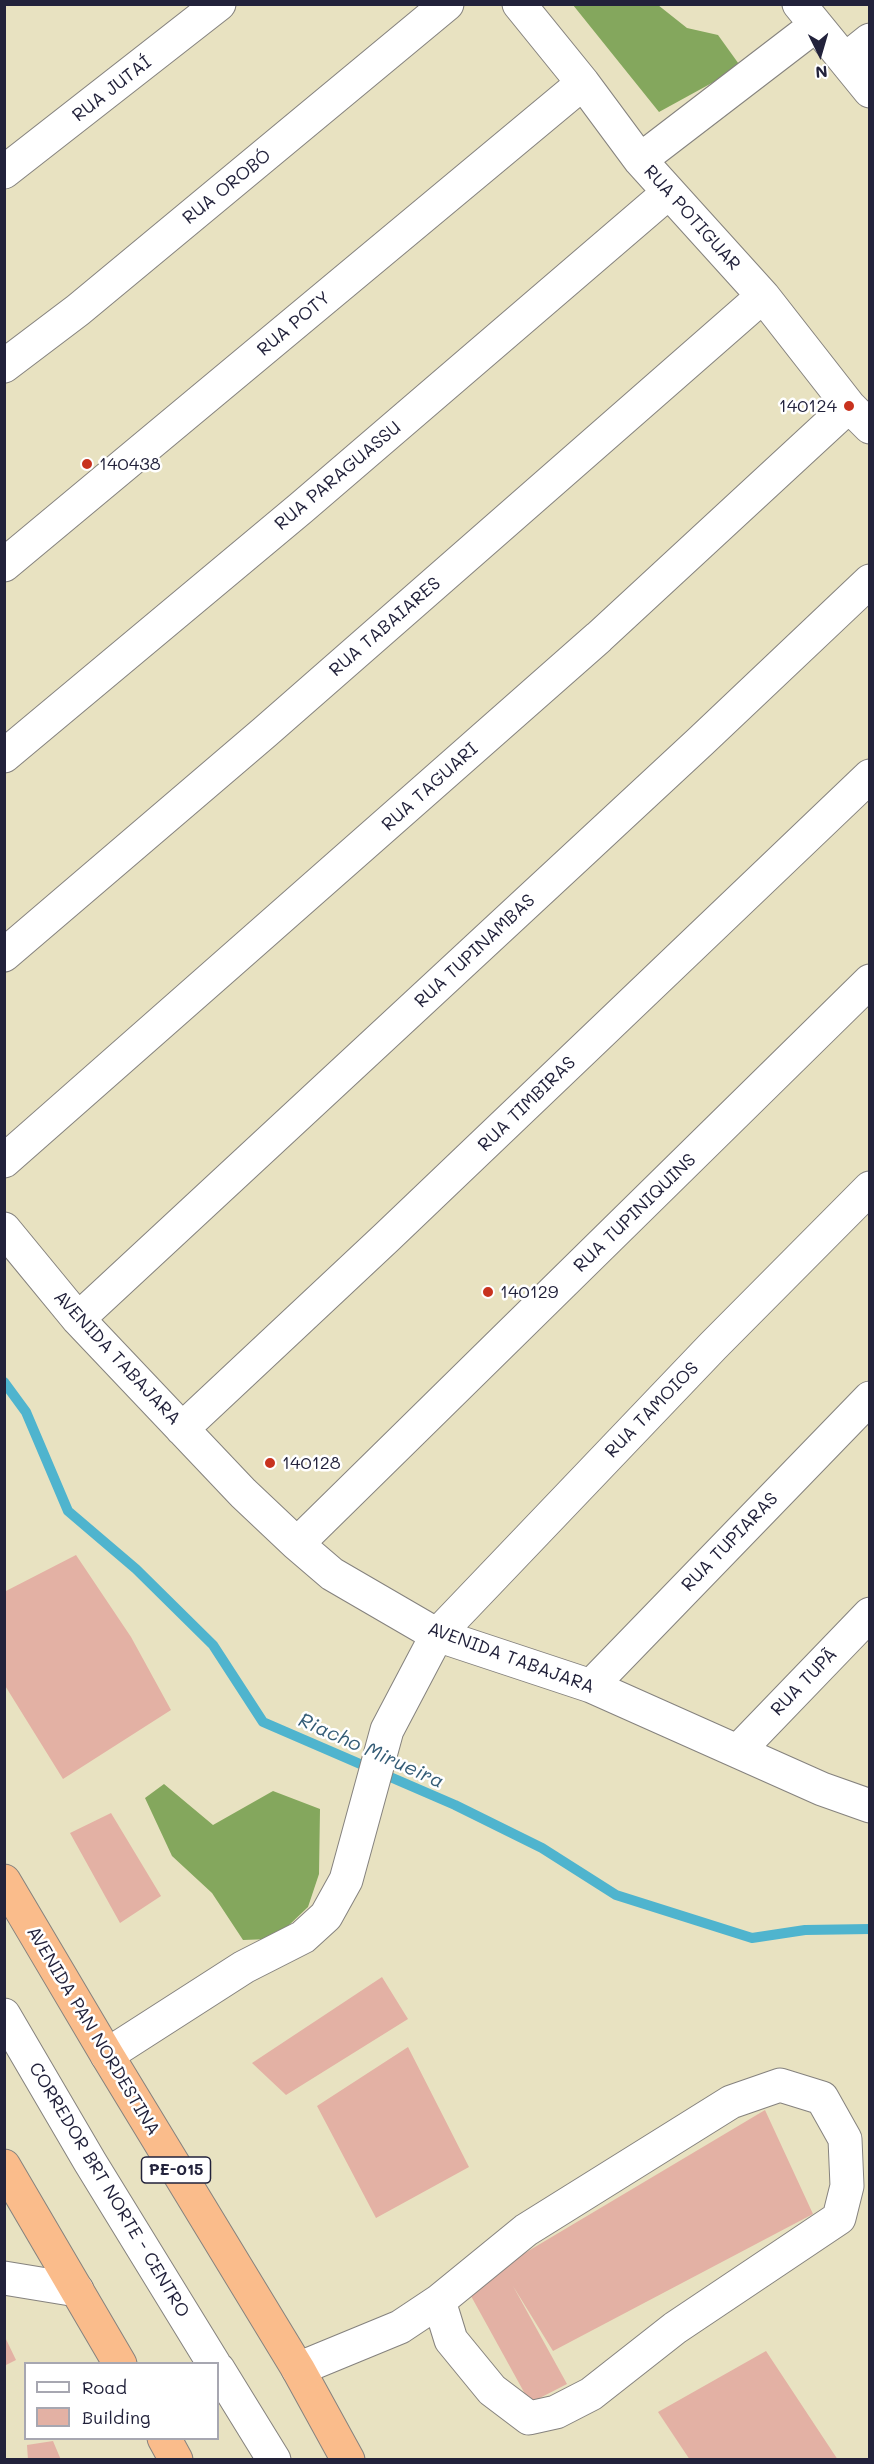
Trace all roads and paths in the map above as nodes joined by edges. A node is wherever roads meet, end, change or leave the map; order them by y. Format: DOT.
graph roads {
  1 [pos="219,4"];
  2 [pos="447,4"];
  3 [pos="519,4"];
  4 [pos="807,15"];
  5 [pos="857,50"];
  6 [pos="583,83"];
  7 [pos="870,91"];
  8 [pos="640,160"];
  9 [pos="4,172"];
  10 [pos="668,193"];
  11 [pos="763,296"];
  12 [pos="4,366"];
  13 [pos="859,416"];
  14 [pos="4,565"];
  15 [pos="870,581"];
  16 [pos="4,756"];
  17 [pos="870,776"];
  18 [pos="4,955"];
  19 [pos="870,981"];
  20 [pos="4,1161"];
  21 [pos="870,1188"];
  22 [pos="4,1229"];
  23 [pos="78,1319"];
  24 [pos="870,1398"];
  25 [pos="182,1429"];
  26 [pos="297,1544"];
  27 [pos="870,1614"];
  28 [pos="437,1635"];
  29 [pos="591,1686"];
  30 [pos="738,1750"];
  31 [pos="870,1806"];
  32 [pos="4,1881"];
  33 [pos="4,2015"];
  34 [pos="107,2055"];
  35 [pos="4,2166"];
  36 [pos="4,2278"];
  37 [pos="77,2290"];
  38 [pos="439,2301"];
  39 [pos="119,2362"];
  40 [pos="213,2362"];
  41 [pos="298,2368"];
  42 [pos="219,2371"];
  43 [pos="165,2440"];
  44 [pos="176,2460"];
  45 [pos="274,2460"];
  46 [pos="348,2460"];
  1 -- 9 [label="street, RUA JUTAÍ"];
  2 -- 12 [label="street, RUA OROBÓ"];
  3 -- 6 [label="street, RUA POTIGUAR"];
  4 -- 5 [label="street"];
  4 -- 8 [label="street"];
  5 -- 7 [label="street"];
  6 -- 8 [label="street, RUA POTIGUAR"];
  6 -- 14 [label="street, RUA POTY"];
  8 -- 10 [label="street, RUA POTIGUAR"];
  10 -- 11 [label="street, RUA POTIGUAR"];
  10 -- 16 [label="street, RUA PARAGUASSU"];
  11 -- 13 [label="street, RUA POTIGUAR"];
  11 -- 18 [label="street, RUA TABAIARES"];
  13 -- 20 [label="street, RUA TAGUARI"];
  15 -- 23 [label="street, RUA TUPINAMBAS"];
  17 -- 25 [label="street, RUA TIMBIRAS"];
  19 -- 26 [label="street, RUA TUPINIQUINS"];
  21 -- 28 [label="street, RUA TAMOIOS"];
  22 -- 23 [label="street, AVENIDA TABAJARA"];
  23 -- 25 [label="street, AVENIDA TABAJARA"];
  24 -- 29 [label="street, RUA TUPIARAS"];
  25 -- 26 [label="street, AVENIDA TABAJARA"];
  26 -- 28 [label="street, AVENIDA TABAJARA"];
  27 -- 30 [label="street, RUA TUPÃ"];
  28 -- 29 [label="street, AVENIDA TABAJARA"];
  28 -- 34 [label="street, RUA TAMOIOS"];
  29 -- 30 [label="street, AVENIDA TABAJARA"];
  30 -- 31 [label="street, AVENIDA TABAJARA"];
  32 -- 34 [label="highway, AVENIDA PAN NORDESTINA / PE-015"];
  33 -- 40 [label="street, CORREDOR BRT NORTE - CENTRO"];
  34 -- 41 [label="highway, AVENIDA PAN NORDESTINA / PE-015"];
  35 -- 37 [label="highway"];
  36 -- 37 [label="street"];
  37 -- 39 [label="highway"];
  38 -- 38 [label="street"];
  38 -- 41 [label="street"];
  41 -- 46 [label="highway, AVENIDA PAN NORDESTINA / PE-015"];
  42 -- 45 [label="street"];
  43 -- 44 [label="highway"];
}
